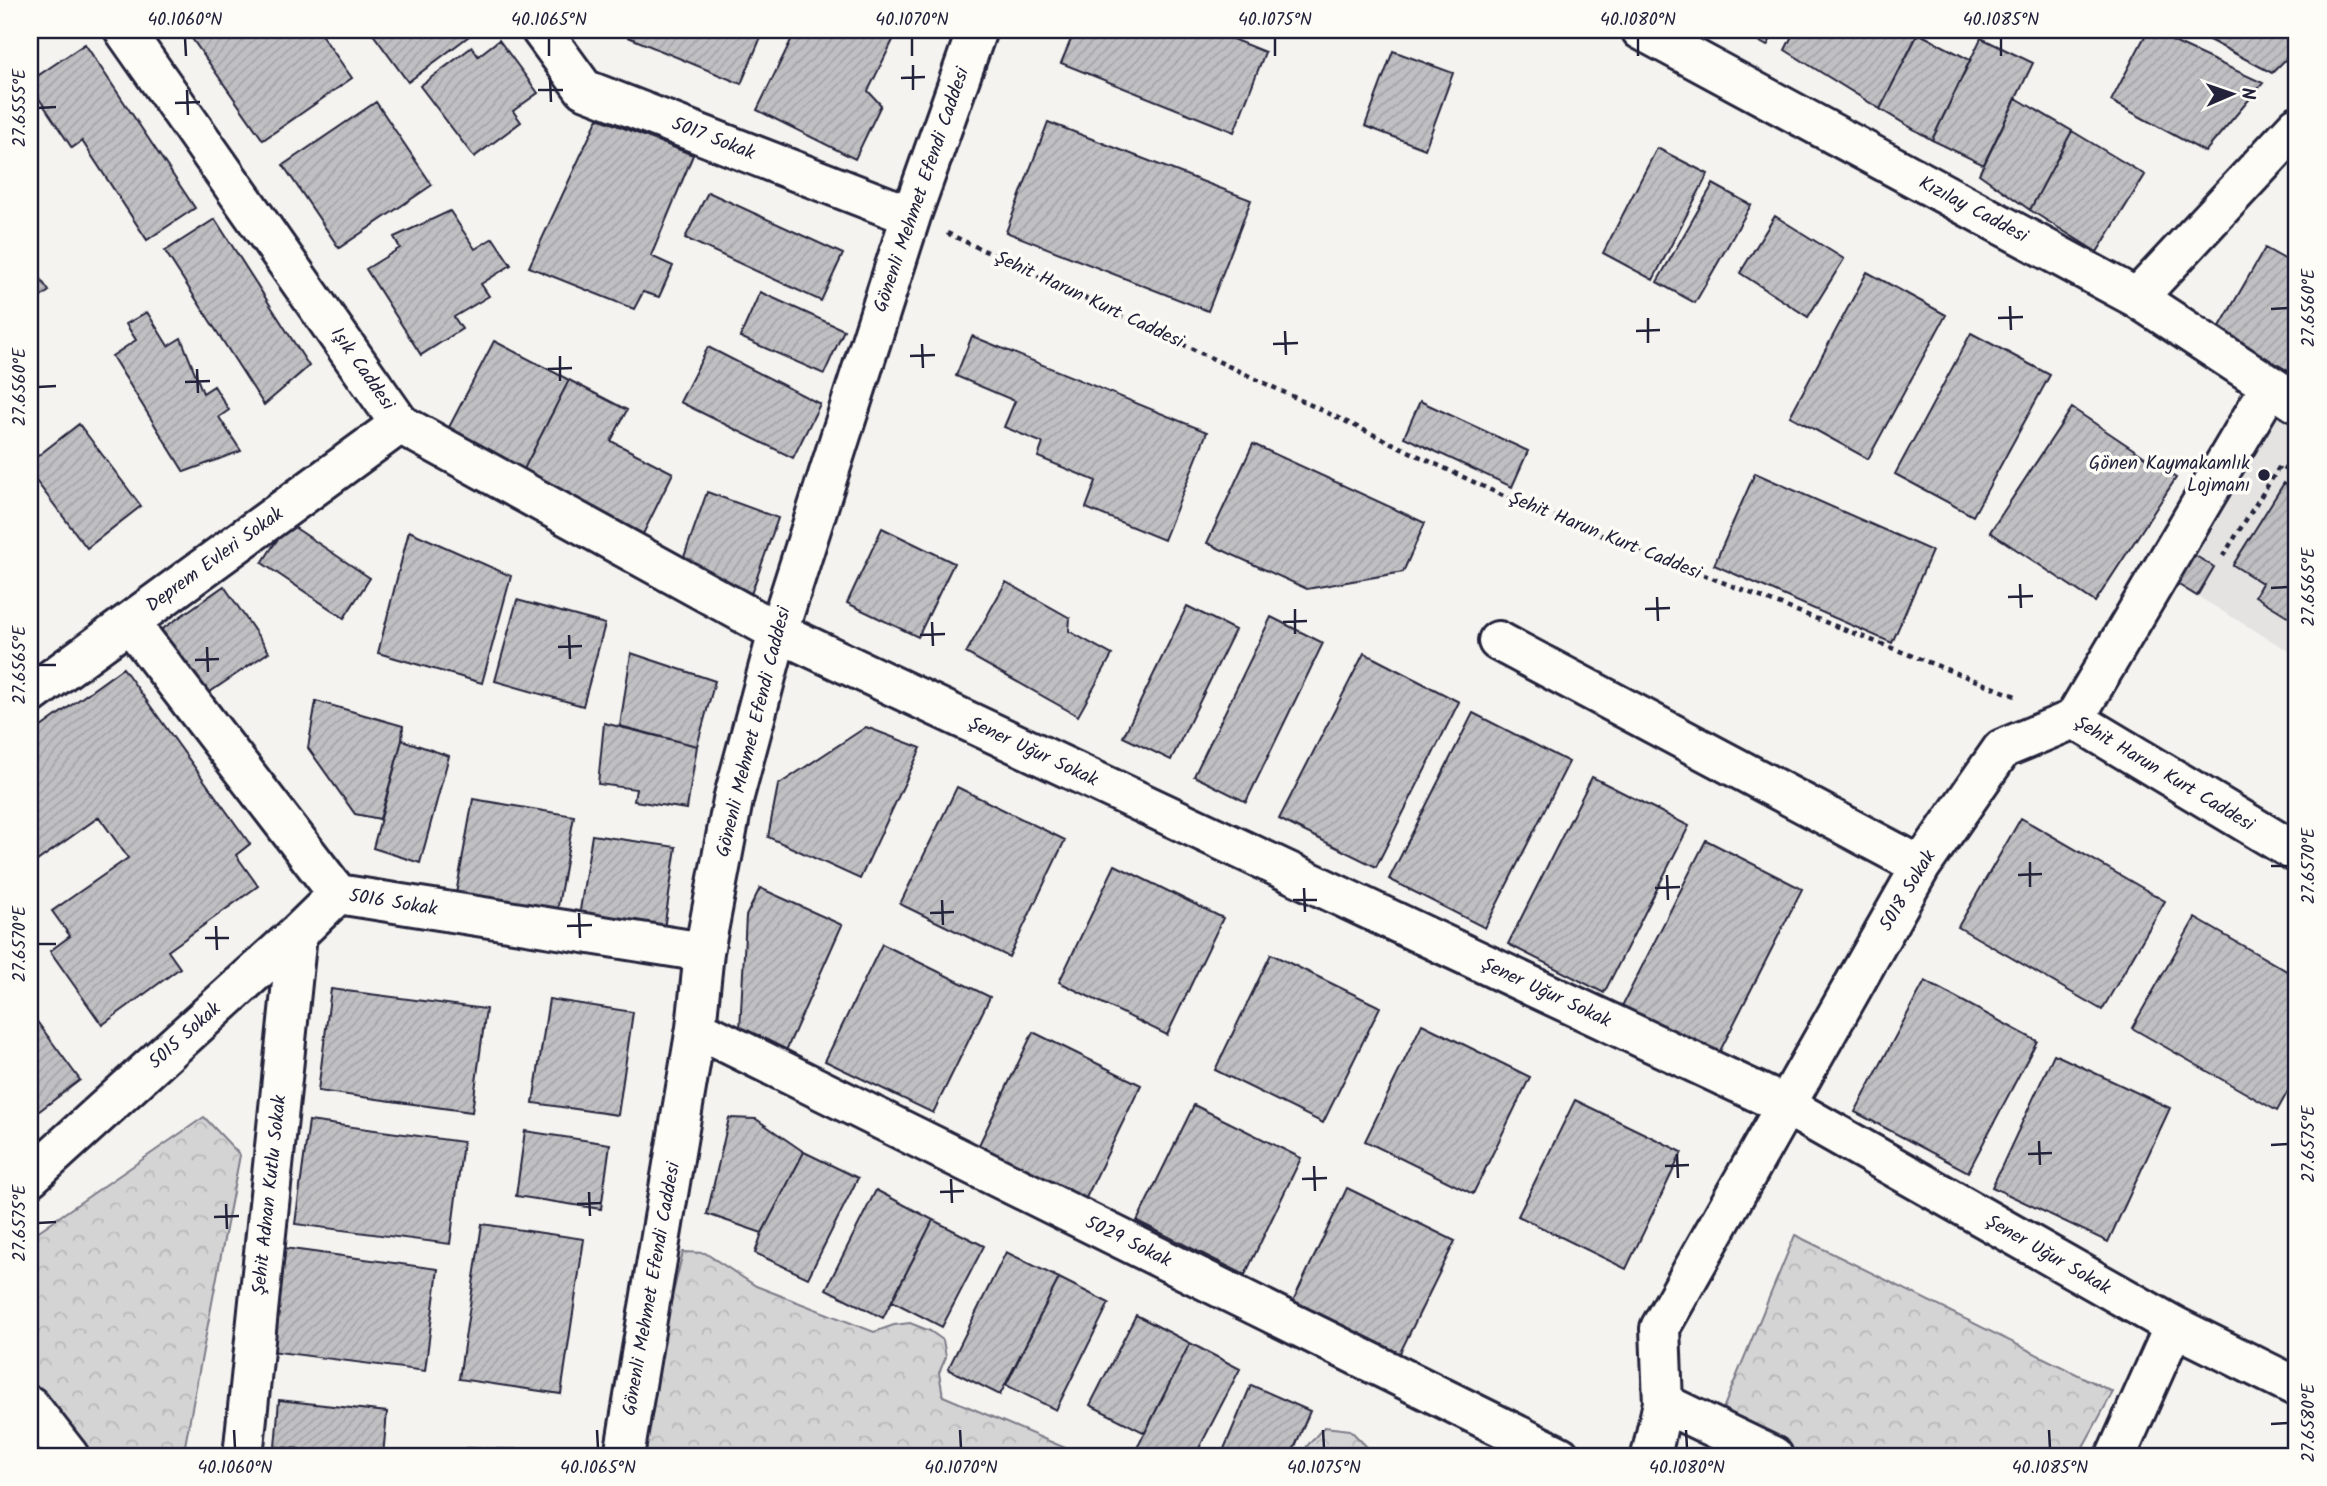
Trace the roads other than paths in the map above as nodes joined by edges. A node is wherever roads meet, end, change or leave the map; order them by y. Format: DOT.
graph roads {
  1 [pos="124,30"];
  2 [pos="541,30"];
  3 [pos="977,30"];
  4 [pos="1641,30"];
  5 [pos="2297,126"];
  6 [pos="911,216"];
  7 [pos="2137,298"];
  8 [pos="2284,395"];
  9 [pos="400,424"];
  10 [pos="130,623"];
  11 [pos="778,632"];
  12 [pos="1498,641"];
  13 [pos="30,695"];
  14 [pos="2074,719"];
  15 [pos="2297,853"];
  16 [pos="1921,866"];
  17 [pos="338,894"];
  18 [pos="297,934"];
  19 [pos="704,952"];
  20 [pos="696,1028"];
  21 [pos="1785,1105"];
  22 [pos="30,1177"];
  23 [pos="2174,1326"];
  24 [pos="2297,1387"];
  25 [pos="1663,1403"];
  26 [pos="30,1406"];
  27 [pos="69,1456"];
  28 [pos="243,1456"];
  29 [pos="624,1456"];
  30 [pos="1560,1456"];
  31 [pos="1651,1456"];
  32 [pos="1773,1456"];
  33 [pos="2116,1456"];
  1 -- 9 [label="street, Işık Caddesi"];
  2 -- 6 [label="street, 5017 Sokak"];
  3 -- 6 [label="street, Gönenli Mehmet Efendi Caddesi"];
  4 -- 7 [label="street, Kızılay Caddesi"];
  5 -- 7 [label="street"];
  6 -- 11 [label="street, Gönenli Mehmet Efendi Caddesi"];
  7 -- 8 [label="street, Kızılay Caddesi"];
  8 -- 14 [label="street"];
  9 -- 10 [label="street, Deprem Evleri Sokak"];
  9 -- 11 [label="street, Işık Caddesi"];
  10 -- 13 [label="street, Deprem Evleri Sokak"];
  10 -- 17 [label="street, 5016 Sokak"];
  11 -- 19 [label="street, Gönenli Mehmet Efendi Caddesi"];
  11 -- 21 [label="street, Şener Uğur Sokak"];
  12 -- 16 [label="street"];
  14 -- 15 [label="street, Şehit Harun Kurt Caddesi"];
  14 -- 16 [label="street, 5018 Sokak"];
  16 -- 21 [label="street, 5018 Sokak"];
  17 -- 18 [label="street, 5015 Sokak"];
  17 -- 19 [label="street, 5016 Sokak"];
  18 -- 22 [label="street, 5015 Sokak"];
  18 -- 28 [label="street, Şehit Adnan Kutlu Sokak"];
  19 -- 20 [label="street, Gönenli Mehmet Efendi Caddesi"];
  20 -- 29 [label="street, Gönenli Mehmet Efendi Caddesi"];
  20 -- 30 [label="street, 5029 Sokak"];
  21 -- 23 [label="street, Şener Uğur Sokak"];
  21 -- 25 [label="street, 5018 Sokak"];
  23 -- 24 [label="street, Şener Uğur Sokak"];
  23 -- 33 [label="street"];
  25 -- 31 [label="street, 5018 Sokak"];
  25 -- 32 [label="street"];
  26 -- 27 [label="street"];
}
